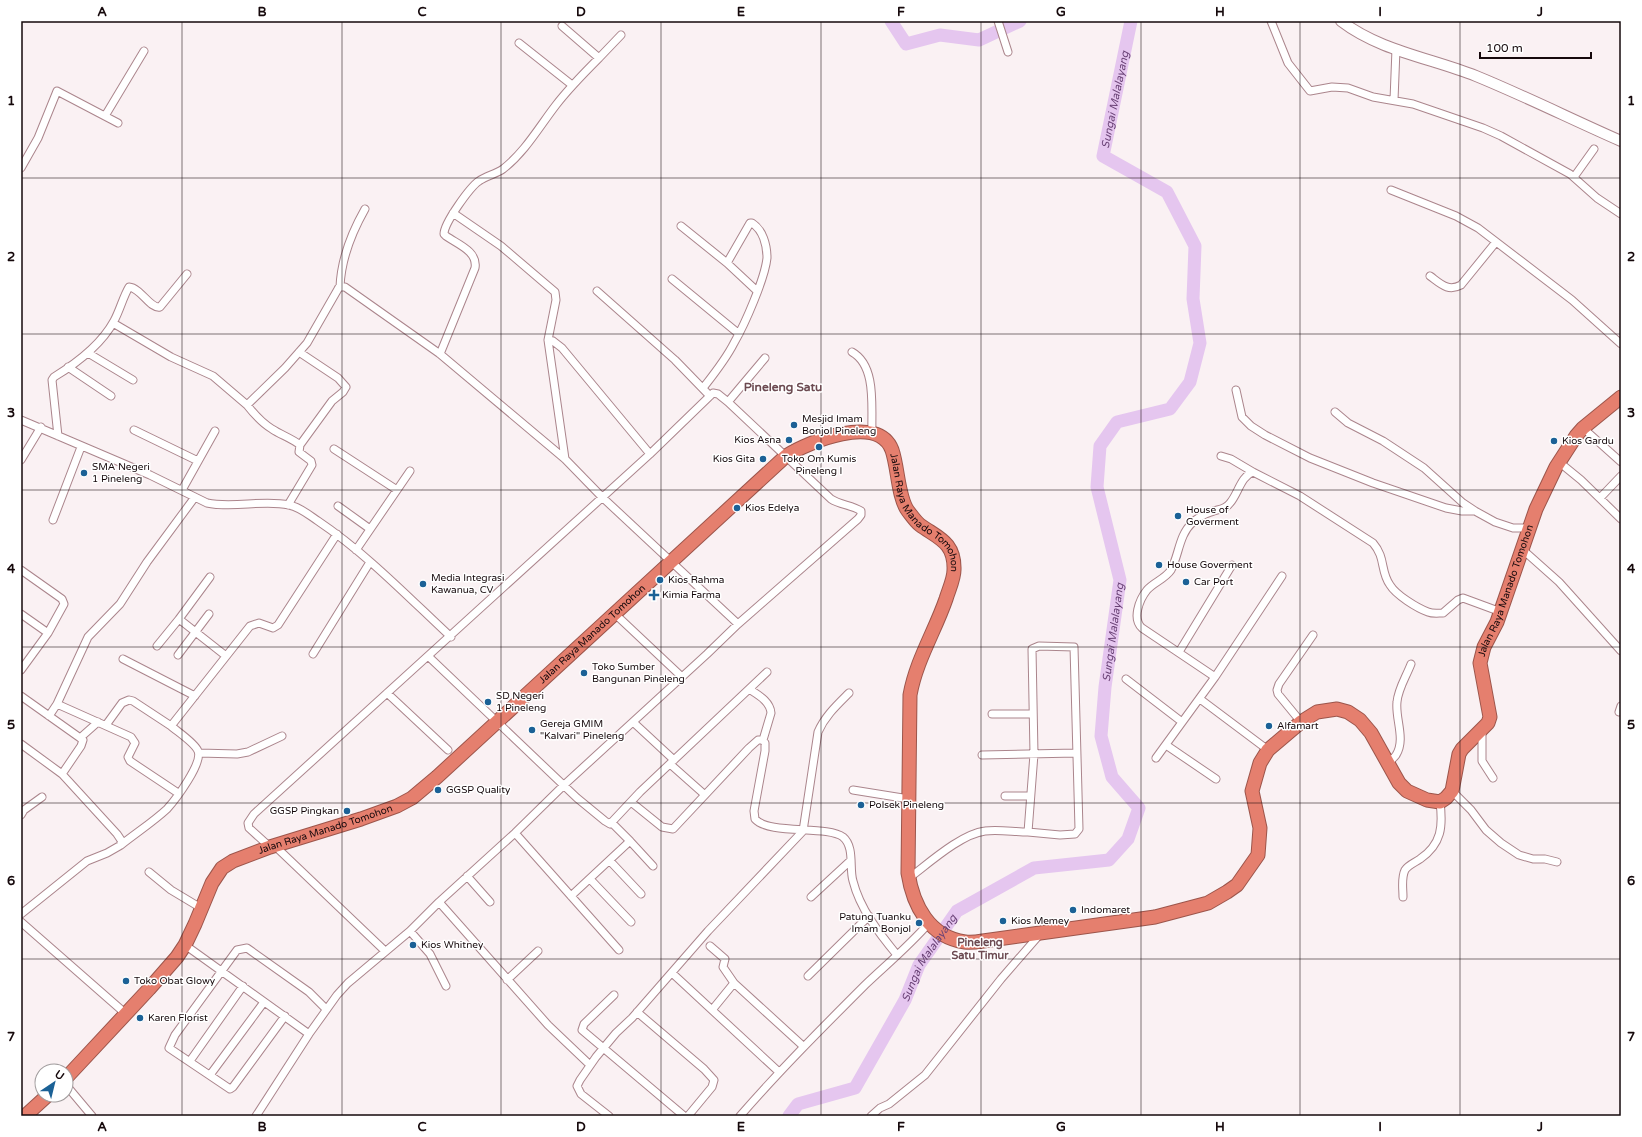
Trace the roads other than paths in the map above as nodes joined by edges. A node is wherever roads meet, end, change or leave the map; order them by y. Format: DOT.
graph roads {
  1 [pos="1271,21"];
  2 [pos="1341,21"];
  3 [pos="998,24"];
  4 [pos="562,26"];
  5 [pos="621,35"];
  6 [pos="519,43"];
  7 [pos="1396,50"];
  8 [pos="144,51"];
  9 [pos="1008,52"];
  10 [pos="600,58"];
  11 [pos="572,85"];
  12 [pos="1394,100"];
  13 [pos="105,116"];
  14 [pos="118,123"];
  15 [pos="1621,141"];
  16 [pos="1594,149"];
  17 [pos="21,168"];
  18 [pos="1574,177"];
  19 [pos="1391,190"];
  20 [pos="365,209"];
  21 [pos="454,214"];
  22 [pos="1621,214"];
  23 [pos="681,226"];
  24 [pos="1496,242"];
  25 [pos="727,263"];
  26 [pos="187,274"];
  27 [pos="1430,276"];
  28 [pos="672,279"];
  29 [pos="340,287"];
  30 [pos="597,291"];
  31 [pos="757,291"];
  32 [pos="113,323"];
  33 [pos="739,334"];
  34 [pos="548,340"];
  35 [pos="1621,344"];
  36 [pos="299,352"];
  37 [pos="852,352"];
  38 [pos="88,353"];
  39 [pos="440,354"];
  40 [pos="765,358"];
  41 [pos="68,367"];
  42 [pos="133,380"];
  43 [pos="703,388"];
  44 [pos="1236,390"];
  45 [pos="110,396"];
  46 [pos="710,396"];
  47 [pos="1621,397"];
  48 [pos="728,402"];
  49 [pos="246,405"];
  50 [pos="1335,412"];
  51 [pos="21,420"];
  52 [pos="41,427"];
  53 [pos="1583,428"];
  54 [pos="134,430"];
  55 [pos="215,431"];
  56 [pos="872,432"];
  57 [pos="58,436"];
  58 [pos="300,445"];
  59 [pos="81,447"];
  60 [pos="334,449"];
  61 [pos="650,454"];
  62 [pos="786,456"];
  63 [pos="1221,456"];
  64 [pos="565,459"];
  65 [pos="21,460"];
  66 [pos="198,461"];
  67 [pos="1559,462"];
  68 [pos="1621,462"];
  69 [pos="410,471"];
  70 [pos="1253,472"];
  71 [pos="1621,476"];
  72 [pos="182,490"];
  73 [pos="397,490"];
  74 [pos="195,497"];
  75 [pos="602,497"];
  76 [pos="1600,498"];
  77 [pos="288,505"];
  78 [pos="338,506"];
  79 [pos="1475,511"];
  80 [pos="1621,519"];
  81 [pos="53,520"];
  82 [pos="1529,528"];
  83 [pos="370,529"];
  84 [pos="337,534"];
  85 [pos="1522,549"];
  86 [pos="356,550"];
  87 [pos="370,562"];
  88 [pos="670,562"];
  89 [pos="1232,565"];
  90 [pos="21,570"];
  91 [pos="1282,576"];
  92 [pos="210,577"];
  93 [pos="1501,612"];
  94 [pos="614,613"];
  95 [pos="21,614"];
  96 [pos="209,614"];
  97 [pos="179,619"];
  98 [pos="738,624"];
  99 [pos="196,632"];
  100 [pos="48,633"];
  101 [pos="1313,635"];
  102 [pos="450,637"];
  103 [pos="158,646"];
  104 [pos="1621,651"];
  105 [pos="1179,652"];
  106 [pos="313,654"];
  107 [pos="178,655"];
  108 [pos="226,656"];
  109 [pos="428,656"];
  110 [pos="123,659"];
  111 [pos="24,660"];
  112 [pos="1411,664"];
  113 [pos="21,670"];
  114 [pos="767,672"];
  115 [pos="682,677"];
  116 [pos="1215,677"];
  117 [pos="1126,679"];
  118 [pos="749,689"];
  119 [pos="387,693"];
  120 [pos="848,693"];
  121 [pos="21,696"];
  122 [pos="195,696"];
  123 [pos="1200,699"];
  124 [pos="57,704"];
  125 [pos="992,714"];
  126 [pos="1033,714"];
  127 [pos="49,716"];
  128 [pos="498,721"];
  129 [pos="98,722"];
  130 [pos="633,722"];
  131 [pos="1182,722"];
  132 [pos="1301,722"];
  133 [pos="106,725"];
  134 [pos="171,726"];
  135 [pos="1482,729"];
  136 [pos="282,736"];
  137 [pos="80,738"];
  138 [pos="763,740"];
  139 [pos="21,744"];
  140 [pos="1166,745"];
  141 [pos="448,750"];
  142 [pos="1268,750"];
  143 [pos="199,753"];
  144 [pos="1076,753"];
  145 [pos="1034,754"];
  146 [pos="982,755"];
  147 [pos="1156,758"];
  148 [pos="672,762"];
  149 [pos="1387,764"];
  150 [pos="62,774"];
  151 [pos="1493,778"];
  152 [pos="1216,779"];
  153 [pos="564,785"];
  154 [pos="853,790"];
  155 [pos="1452,791"];
  156 [pos="178,793"];
  157 [pos="705,795"];
  158 [pos="1004,796"];
  159 [pos="1030,796"];
  160 [pos="42,797"];
  161 [pos="909,799"];
  162 [pos="631,802"];
  163 [pos="1440,802"];
  164 [pos="21,814"];
  165 [pos="612,823"];
  166 [pos="803,831"];
  167 [pos="1028,832"];
  168 [pos="515,833"];
  169 [pos="630,841"];
  170 [pos="121,845"];
  171 [pos="272,847"];
  172 [pos="610,861"];
  173 [pos="850,861"];
  174 [pos="1557,862"];
  175 [pos="653,866"];
  176 [pos="149,872"];
  177 [pos="467,876"];
  178 [pos="909,878"];
  179 [pos="590,879"];
  180 [pos="641,894"];
  181 [pos="571,896"];
  182 [pos="811,897"];
  183 [pos="1403,897"];
  184 [pos="439,902"];
  185 [pos="490,902"];
  186 [pos="201,908"];
  187 [pos="21,914"];
  188 [pos="869,916"];
  189 [pos="21,922"];
  190 [pos="631,922"];
  191 [pos="931,926"];
  192 [pos="410,931"];
  193 [pos="1041,933"];
  194 [pos="185,945"];
  195 [pos="710,946"];
  196 [pos="619,950"];
  197 [pos="385,951"];
  198 [pos="538,951"];
  199 [pos="896,955"];
  200 [pos="221,971"];
  201 [pos="672,973"];
  202 [pos="808,976"];
  203 [pos="507,980"];
  204 [pos="734,983"];
  205 [pos="243,986"];
  206 [pos="446,986"];
  207 [pos="614,995"];
  208 [pos="264,1002"];
  209 [pos="326,1009"];
  210 [pos="712,1010"];
  211 [pos="637,1012"];
  212 [pos="126,1014"];
  213 [pos="285,1016"];
  214 [pos="309,1034"];
  215 [pos="803,1046"];
  216 [pos="602,1048"];
  217 [pos="190,1061"];
  218 [pos="590,1065"];
  219 [pos="74,1069"];
  220 [pos="779,1072"];
  221 [pos="210,1075"];
  222 [pos="74,1095"];
  223 [pos="39,1103"];
  224 [pos="25,1116"];
  225 [pos="92,1116"];
  226 [pos="256,1116"];
  227 [pos="609,1116"];
  228 [pos="684,1116"];
  229 [pos="688,1116"];
  230 [pos="740,1116"];
  231 [pos="871,1116"];
  1 -- 12 [label="street"];
  2 -- 7 [label="street"];
  3 -- 9 [label="street"];
  4 -- 10 [label="street"];
  5 -- 10 [label="street"];
  6 -- 11 [label="street"];
  7 -- 12 [label="street"];
  7 -- 15 [label="street"];
  8 -- 13 [label="street"];
  10 -- 11 [label="street"];
  11 -- 21 [label="street"];
  12 -- 18 [label="street"];
  13 -- 14 [label="street"];
  13 -- 17 [label="street"];
  16 -- 18 [label="street"];
  18 -- 22 [label="street"];
  19 -- 24 [label="street"];
  20 -- 29 [label="street"];
  21 -- 34 [label="street"];
  21 -- 39 [label="street"];
  23 -- 25 [label="street"];
  24 -- 27 [label="street"];
  24 -- 35 [label="street"];
  25 -- 31 [label="street"];
  25 -- 31 [label="street"];
  26 -- 32 [label="street"];
  28 -- 33 [label="street"];
  29 -- 36 [label="street"];
  29 -- 39 [label="street"];
  30 -- 43 [label="street"];
  31 -- 33 [label="street"];
  32 -- 38 [label="street"];
  32 -- 49 [label="street"];
  33 -- 43 [label="street"];
  34 -- 61 [label="street"];
  34 -- 64 [label="street"];
  36 -- 49 [label="street"];
  36 -- 58 [label="street"];
  37 -- 56 [label="street"];
  38 -- 41 [label="street"];
  38 -- 42 [label="street"];
  39 -- 64 [label="street"];
  40 -- 48 [label="street"];
  41 -- 45 [label="street"];
  41 -- 57 [label="street"];
  43 -- 46 [label="street"];
  44 -- 79 [label="street"];
  46 -- 48 [label="street"];
  46 -- 61 [label="street"];
  47 -- 53 [label="highway, Jalan Raya Manado Tomohon"];
  48 -- 62 [label="street"];
  49 -- 58 [label="street"];
  50 -- 79 [label="street"];
  51 -- 52 [label="street"];
  52 -- 57 [label="street"];
  52 -- 65 [label="street"];
  53 -- 67 [label="highway, Jalan Raya Manado Tomohon"];
  53 -- 68 [label="street"];
  54 -- 66 [label="street"];
  55 -- 66 [label="street"];
  56 -- 62 [label="highway, Jalan Raya Manado Tomohon"];
  56 -- 161 [label="highway, Jalan Raya Manado Tomohon"];
  57 -- 59 [label="street"];
  58 -- 77 [label="street"];
  59 -- 72 [label="street"];
  59 -- 81 [label="street"];
  60 -- 73 [label="street"];
  61 -- 75 [label="street"];
  62 -- 88 [label="highway, Jalan Raya Manado Tomohon"];
  62 -- 98 [label="street"];
  63 -- 70 [label="street"];
  64 -- 75 [label="street"];
  66 -- 72 [label="street"];
  67 -- 76 [label="street"];
  67 -- 82 [label="highway, Jalan Raya Manado Tomohon"];
  69 -- 73 [label="street"];
  70 -- 93 [label="street"];
  70 -- 105 [label="street"];
  71 -- 76 [label="street"];
  72 -- 74 [label="street"];
  73 -- 83 [label="street"];
  74 -- 77 [label="street"];
  74 -- 124 [label="street"];
  75 -- 88 [label="street"];
  75 -- 102 [label="street"];
  76 -- 80 [label="street"];
  77 -- 84 [label="street"];
  78 -- 83 [label="street"];
  79 -- 82 [label="street"];
  82 -- 85 [label="highway, Jalan Raya Manado Tomohon"];
  83 -- 86 [label="street"];
  84 -- 86 [label="street"];
  84 -- 108 [label="street"];
  85 -- 93 [label="highway, Jalan Raya Manado Tomohon"];
  85 -- 104 [label="street"];
  86 -- 87 [label="street"];
  87 -- 102 [label="street"];
  87 -- 106 [label="street"];
  88 -- 94 [label="highway, Jalan Raya Manado Tomohon"];
  88 -- 98 [label="street"];
  89 -- 105 [label="street"];
  90 -- 100 [label="street"];
  91 -- 116 [label="street"];
  92 -- 97 [label="street"];
  93 -- 135 [label="highway, Jalan Raya Manado Tomohon"];
  94 -- 115 [label="street"];
  94 -- 128 [label="highway, Jalan Raya Manado Tomohon"];
  95 -- 100 [label="street"];
  96 -- 99 [label="street"];
  97 -- 99 [label="street"];
  97 -- 103 [label="street"];
  98 -- 115 [label="street"];
  99 -- 107 [label="street"];
  99 -- 108 [label="street"];
  100 -- 111 [label="street"];
  101 -- 132 [label="street"];
  102 -- 109 [label="street"];
  105 -- 116 [label="street"];
  108 -- 122 [label="street"];
  109 -- 119 [label="street"];
  109 -- 128 [label="street"];
  110 -- 122 [label="street"];
  111 -- 113 [label="street"];
  112 -- 149 [label="street"];
  114 -- 118 [label="street"];
  115 -- 130 [label="street"];
  116 -- 123 [label="street"];
  117 -- 131 [label="street"];
  118 -- 138 [label="street"];
  118 -- 148 [label="street"];
  119 -- 141 [label="street"];
  119 -- 171 [label="street"];
  120 -- 166 [label="street"];
  121 -- 127 [label="street"];
  122 -- 134 [label="street"];
  123 -- 131 [label="street"];
  123 -- 142 [label="street"];
  124 -- 127 [label="street"];
  124 -- 129 [label="street"];
  125 -- 126 [label="street"];
  126 -- 144 [label="street"];
  126 -- 145 [label="street"];
  127 -- 137 [label="street"];
  128 -- 153 [label="street"];
  128 -- 171 [label="highway, Jalan Raya Manado Tomohon"];
  129 -- 133 [label="street"];
  129 -- 137 [label="street"];
  130 -- 148 [label="street"];
  130 -- 153 [label="street"];
  131 -- 140 [label="street"];
  132 -- 142 [label="highway, Jalan Raya Manado Tomohon"];
  132 -- 149 [label="highway, Jalan Raya Manado Tomohon"];
  133 -- 134 [label="street"];
  133 -- 156 [label="street"];
  134 -- 143 [label="street"];
  135 -- 151 [label="street"];
  135 -- 155 [label="highway, Jalan Raya Manado Tomohon"];
  136 -- 143 [label="street"];
  137 -- 150 [label="street"];
  138 -- 157 [label="street"];
  138 -- 166 [label="street"];
  139 -- 150 [label="street"];
  140 -- 147 [label="street"];
  140 -- 152 [label="street"];
  142 -- 193 [label="highway, Jalan Raya Manado Tomohon"];
  143 -- 156 [label="street"];
  144 -- 145 [label="street"];
  144 -- 167 [label="street"];
  145 -- 146 [label="street"];
  145 -- 159 [label="street"];
  148 -- 157 [label="street"];
  148 -- 162 [label="street"];
  149 -- 163 [label="highway, Jalan Raya Manado Tomohon"];
  150 -- 170 [label="street"];
  153 -- 165 [label="street"];
  153 -- 168 [label="street"];
  154 -- 161 [label="street"];
  155 -- 163 [label="highway"];
  155 -- 174 [label="street"];
  156 -- 170 [label="street"];
  157 -- 162 [label="street"];
  158 -- 159 [label="street"];
  159 -- 167 [label="street"];
  160 -- 164 [label="street"];
  161 -- 178 [label="highway, Jalan Raya Manado Tomohon"];
  162 -- 165 [label="street"];
  163 -- 183 [label="street"];
  165 -- 169 [label="street"];
  166 -- 173 [label="street"];
  166 -- 201 [label="street"];
  167 -- 178 [label="street"];
  168 -- 177 [label="street"];
  168 -- 181 [label="street"];
  169 -- 172 [label="street"];
  169 -- 175 [label="street"];
  170 -- 187 [label="street"];
  171 -- 186 [label="highway, Jalan Raya Manado Tomohon"];
  171 -- 197 [label="street"];
  172 -- 179 [label="street"];
  172 -- 180 [label="street"];
  173 -- 182 [label="street"];
  173 -- 188 [label="street"];
  176 -- 186 [label="street"];
  177 -- 184 [label="street"];
  177 -- 185 [label="street"];
  178 -- 191 [label="highway, Jalan Raya Manado Tomohon"];
  179 -- 181 [label="street"];
  179 -- 190 [label="street"];
  181 -- 196 [label="street"];
  184 -- 192 [label="street"];
  184 -- 203 [label="street"];
  186 -- 194 [label="highway, Jalan Raya Manado Tomohon"];
  188 -- 199 [label="street"];
  188 -- 202 [label="street"];
  189 -- 212 [label="street"];
  191 -- 193 [label="highway, Jalan Raya Manado Tomohon"];
  191 -- 199 [label="street"];
  192 -- 197 [label="street"];
  192 -- 206 [label="street"];
  193 -- 231 [label="street"];
  194 -- 200 [label="street"];
  194 -- 212 [label="highway, Jalan Raya Manado Tomohon"];
  195 -- 204 [label="street"];
  197 -- 209 [label="street"];
  198 -- 203 [label="street"];
  199 -- 215 [label="street"];
  200 -- 205 [label="street"];
  200 -- 209 [label="street"];
  200 -- 217 [label="street"];
  201 -- 210 [label="street"];
  201 -- 211 [label="street"];
  203 -- 218 [label="street"];
  204 -- 210 [label="street"];
  204 -- 215 [label="street"];
  205 -- 208 [label="street"];
  205 -- 217 [label="street"];
  207 -- 216 [label="street"];
  208 -- 213 [label="street"];
  208 -- 221 [label="street"];
  209 -- 214 [label="street"];
  210 -- 220 [label="street"];
  211 -- 216 [label="street"];
  211 -- 229 [label="street"];
  212 -- 219 [label="highway, Jalan Raya Manado Tomohon"];
  213 -- 214 [label="street"];
  213 -- 221 [label="street"];
  214 -- 226 [label="street"];
  215 -- 220 [label="street"];
  216 -- 218 [label="street"];
  216 -- 228 [label="street"];
  217 -- 221 [label="street"];
  218 -- 227 [label="street"];
  220 -- 230 [label="street"];
  222 -- 225 [label="street"];
  223 -- 224 [label="highway"];
}
